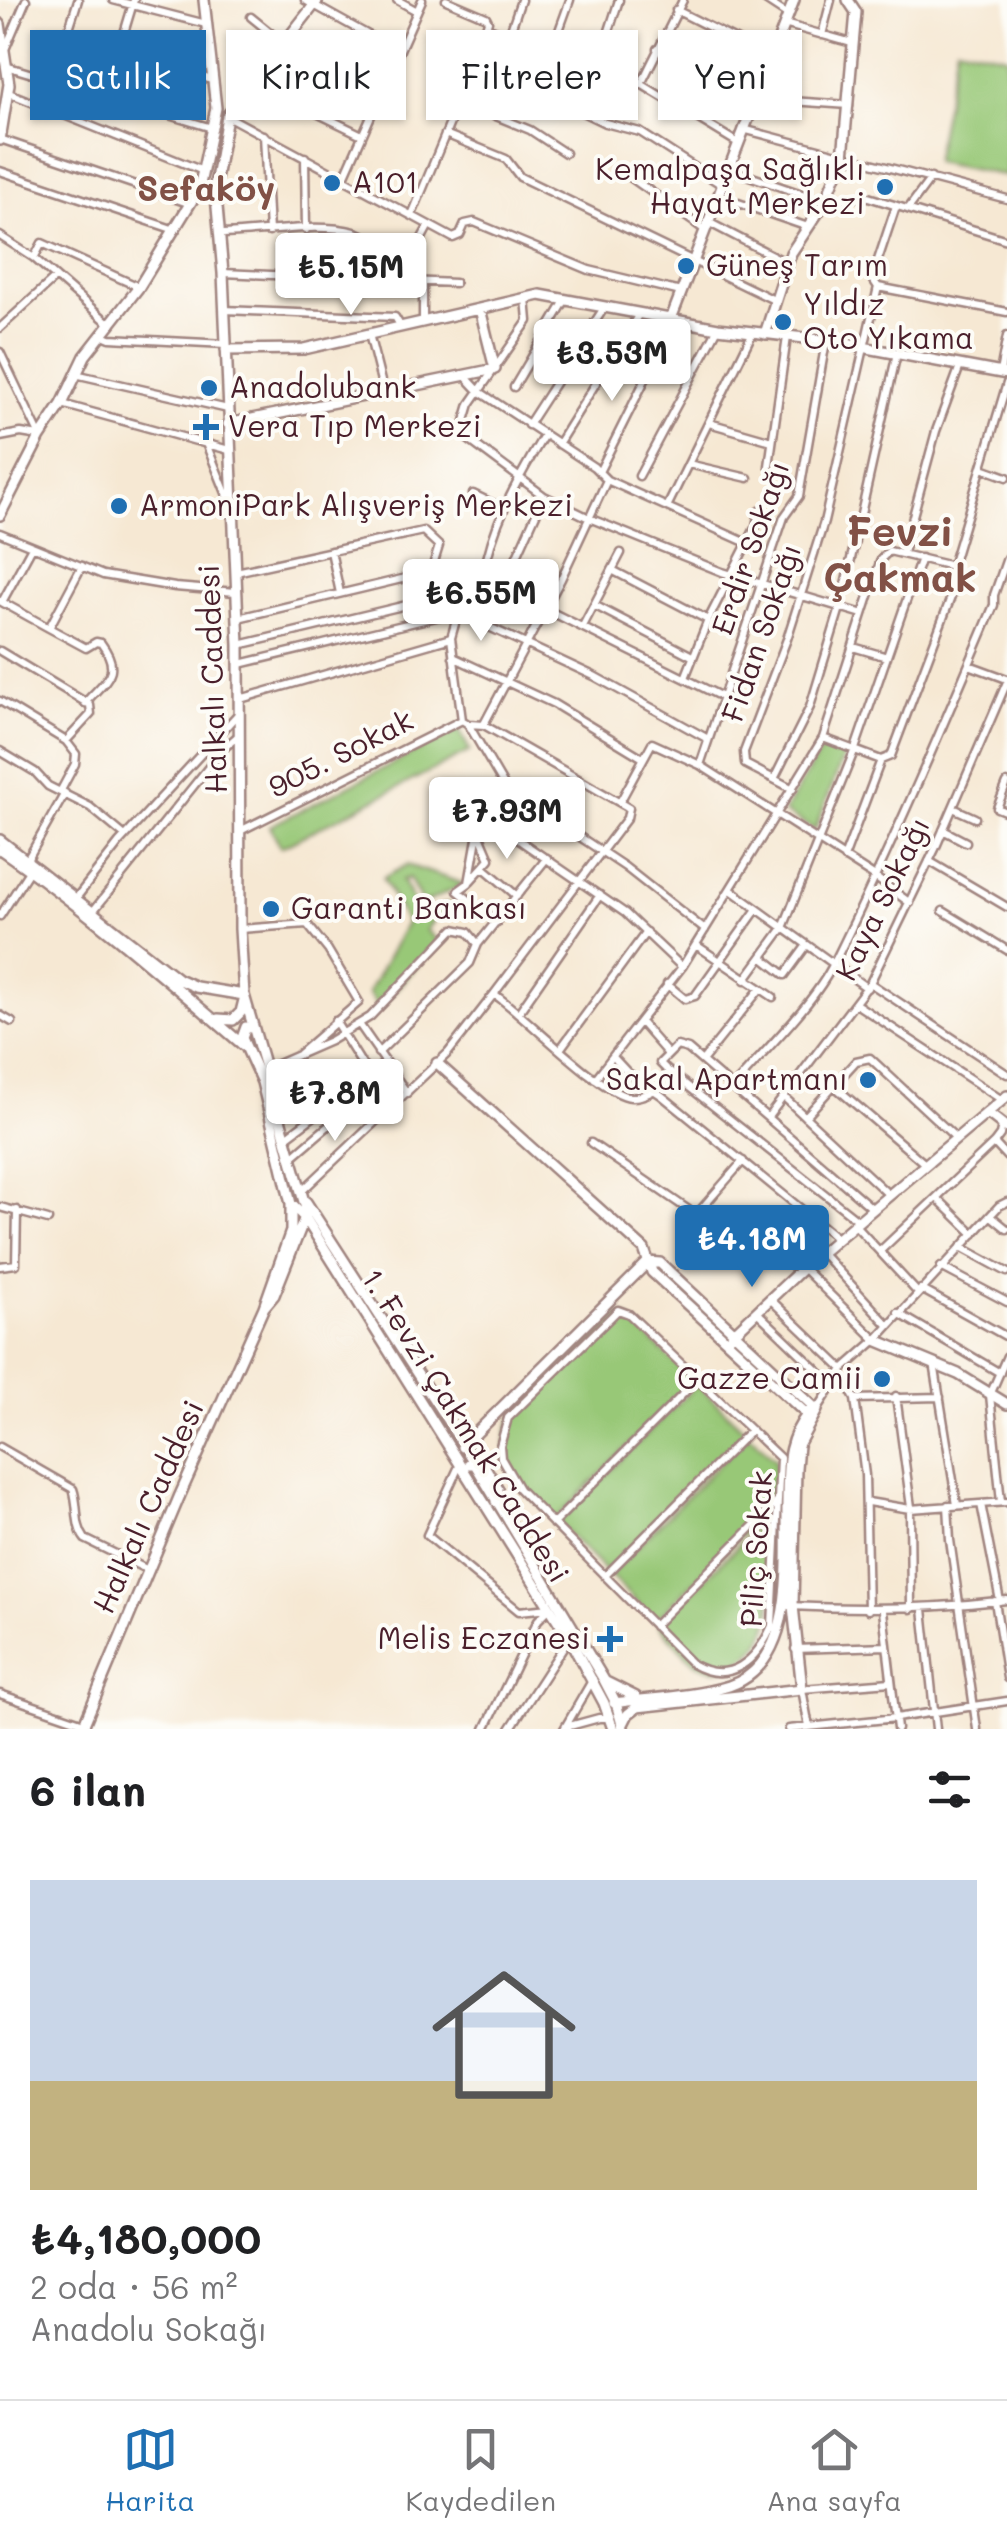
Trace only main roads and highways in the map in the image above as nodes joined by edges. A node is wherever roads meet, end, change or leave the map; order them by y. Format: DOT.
graph roads {
  1 [pos="204,0"];
  2 [pos="794,0"];
  3 [pos="848,0"];
  4 [pos="312,2"];
  5 [pos="0,25"];
  6 [pos="293,30"];
  7 [pos="5,92"];
  8 [pos="216,104"];
  9 [pos="226,110"];
  10 [pos="227,120"];
  11 [pos="0,139"];
  12 [pos="480,309"];
  13 [pos="673,320"];
  14 [pos="764,334"];
  15 [pos="226,347"];
  16 [pos="1003,374"];
  17 [pos="228,424"];
  18 [pos="1,512"];
  19 [pos="0,840"];
  20 [pos="0,849"];
  21 [pos="27,865"];
  22 [pos="244,995"];
  23 [pos="210,1016"];
  24 [pos="254,1028"];
  25 [pos="244,1046"];
  26 [pos="437,1063"];
  27 [pos="1005,1099"];
  28 [pos="989,1114"];
  29 [pos="1004,1127"];
  30 [pos="303,1196"];
  31 [pos="291,1204"];
  32 [pos="306,1219"];
  33 [pos="313,1230"];
  34 [pos="298,1237"];
  35 [pos="648,1262"];
  36 [pos="264,1306"];
  37 [pos="730,1337"];
  38 [pos="876,1340"];
  39 [pos="1007,1404"];
  40 [pos="464,1446"];
  41 [pos="453,1452"];
  42 [pos="473,1462"];
  43 [pos="463,1468"];
  44 [pos="788,1606"];
  45 [pos="598,1680"];
  46 [pos="641,1698"];
  47 [pos="681,1698"];
  48 [pos="610,1703"];
  49 [pos="617,1725"];
  50 [pos="83,1726"];
  1 -- 8 [label="main road"];
  2 -- 13 [label="main road"];
  3 -- 14 [label="main road"];
  4 -- 6 [label="main road, Halkalı Caddesi"];
  5 -- 7 [label="main road"];
  7 -- 11 [label="main road"];
  8 -- 9 [label="main road"];
  8 -- 18 [label="main road"];
  10 -- 15 [label="main road, Halkalı Caddesi"];
  12 -- 13 [label="main road"];
  12 -- 15 [label="main road"];
  12 -- 17 [label="main road"];
  13 -- 14 [label="main road"];
  14 -- 16 [label="main road"];
  15 -- 17 [label="main road, Halkalı Caddesi"];
  17 -- 22 [label="main road, Halkalı Caddesi"];
  19 -- 21 [label="main road"];
  20 -- 21 [label="main road"];
  21 -- 22 [label="main road"];
  21 -- 23 [label="main road"];
  22 -- 23 [label="main road"];
  22 -- 24 [label="main road, Halkalı Caddesi"];
  23 -- 25 [label="main road"];
  24 -- 25 [label="main road"];
  24 -- 30 [label="main road, Halkalı Caddesi"];
  25 -- 31 [label="main road, Halkalı Caddesi"];
  26 -- 35 [label="main road"];
  27 -- 28 [label="main road"];
  28 -- 29 [label="main road"];
  28 -- 37 [label="main road"];
  30 -- 32 [label="main road, Halkalı Caddesi"];
  30 -- 40 [label="main road"];
  31 -- 32 [label="main road, 1. Fevzi Çakmak Caddesi"];
  31 -- 36 [label="main road, Halkalı Caddesi"];
  32 -- 33 [label="main road, 1. Fevzi Çakmak Caddesi"];
  32 -- 34 [label="main road, Halkalı Caddesi"];
  33 -- 34 [label="main road"];
  33 -- 41 [label="main road, 1. Fevzi Çakmak Caddesi"];
  34 -- 36 [label="main road, Halkalı Caddesi"];
  35 -- 37 [label="main road"];
  35 -- 40 [label="main road"];
  36 -- 50 [label="main road, Halkalı Caddesi"];
  37 -- 44 [label="main road, Piliç Sokak"];
  38 -- 39 [label="main road"];
  40 -- 41 [label="main road"];
  40 -- 42 [label="main road"];
  41 -- 43 [label="main road, 1. Fevzi Çakmak Caddesi"];
  42 -- 43 [label="main road"];
  42 -- 45 [label="main road"];
  43 -- 45 [label="main road, 1. Fevzi Çakmak Caddesi"];
  44 -- 47 [label="main road, Piliç Sokak"];
  44 -- 47 [label="main road"];
  45 -- 46 [label="main road"];
  45 -- 48 [label="main road"];
  46 -- 47 [label="main road, Piliç Sokak"];
  46 -- 48 [label="main road, Piliç Sokak"];
  47 -- 49 [label="main road"];
  48 -- 49 [label="main road"];
}
